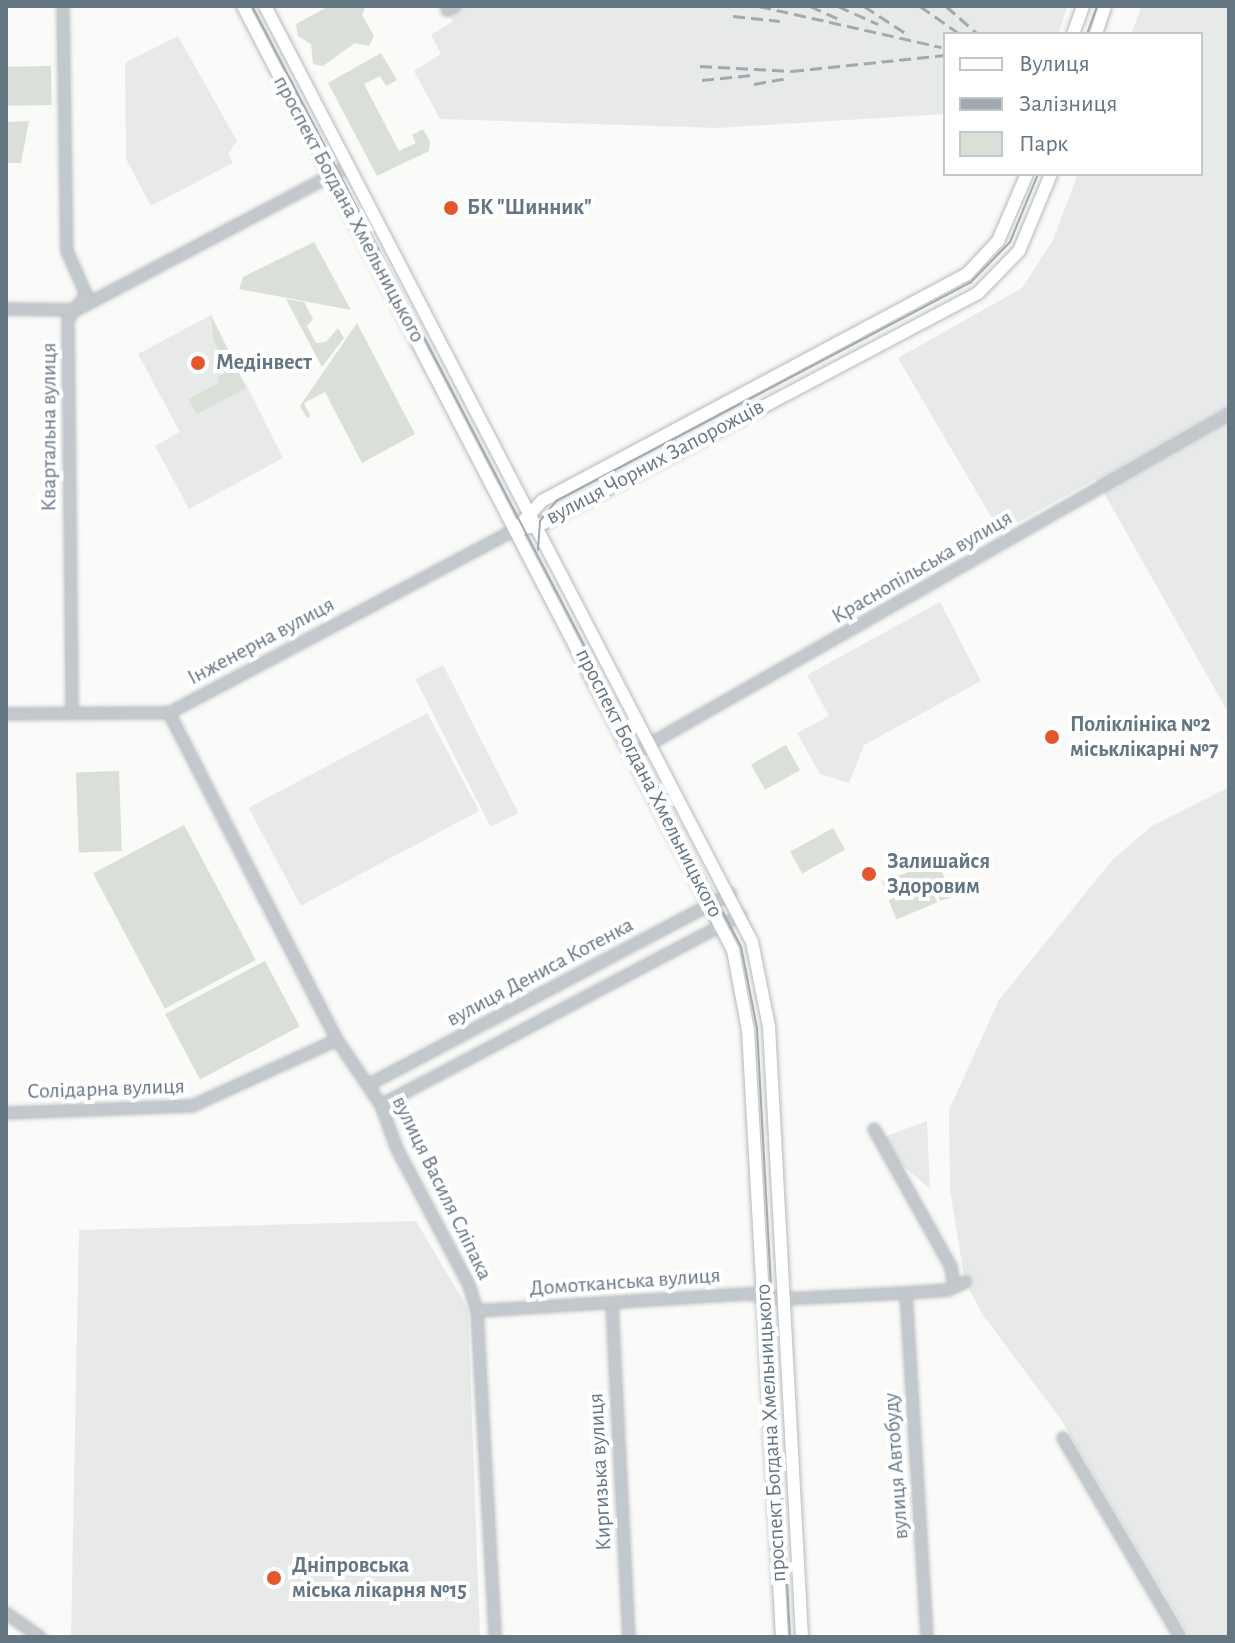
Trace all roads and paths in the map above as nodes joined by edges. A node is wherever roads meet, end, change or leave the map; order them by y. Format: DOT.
graph roads {
  1 [pos="63,6"];
  2 [pos="243,6"];
  3 [pos="265,6"];
  4 [pos="1083,6"];
  5 [pos="1105,6"];
  6 [pos="1074,32"];
  7 [pos="1097,32"];
  8 [pos="307,87"];
  9 [pos="290,96"];
  10 [pos="349,166"];
  11 [pos="331,176"];
  12 [pos="1026,176"];
  13 [pos="1050,176"];
  14 [pos="6,309"];
  15 [pos="76,310"];
  16 [pos="456,371"];
  17 [pos="439,381"];
  18 [pos="1229,414"];
  19 [pos="640,449"];
  20 [pos="649,465"];
  21 [pos="530,509"];
  22 [pos="538,526"];
  23 [pos="516,529"];
  24 [pos="72,713"];
  25 [pos="169,713"];
  26 [pos="6,714"];
  27 [pos="652,744"];
  28 [pos="634,753"];
  29 [pos="731,894"];
  30 [pos="713,904"];
  31 [pos="741,915"];
  32 [pos="723,925"];
  33 [pos="337,1040"];
  34 [pos="368,1085"];
  35 [pos="381,1105"];
  36 [pos="6,1113"];
  37 [pos="874,1129"];
  38 [pos="965,1282"];
  39 [pos="954,1287"];
  40 [pos="906,1293"];
  41 [pos="763,1296"];
  42 [pos="784,1299"];
  43 [pos="612,1304"];
  44 [pos="477,1311"];
  45 [pos="1063,1438"];
  46 [pos="6,1613"];
  47 [pos="40,1637"];
  48 [pos="495,1637"];
  49 [pos="629,1637"];
  50 [pos="782,1637"];
  51 [pos="802,1637"];
  52 [pos="927,1637"];
  53 [pos="1180,1637"];
  1 -- 15 [label="street, Квартальна вулиця"];
  2 -- 9 [label="main road, проспект Богдана Хмельницького"];
  3 -- 8 [label="main road, проспект Богдана Хмельницького"];
  4 -- 6 [label="main road"];
  5 -- 7 [label="main road"];
  8 -- 9 [label="street"];
  8 -- 10 [label="main road, проспект Богдана Хмельницького"];
  9 -- 11 [label="main road, проспект Богдана Хмельницького"];
  10 -- 11 [label="street"];
  10 -- 16 [label="main road, проспект Богдана Хмельницького"];
  11 -- 15 [label="street"];
  11 -- 17 [label="main road, проспект Богдана Хмельницького"];
  12 -- 19 [label="main road, вулиця Чорних Запорожців"];
  13 -- 20 [label="main road, вулиця Чорних Запорожців"];
  14 -- 15 [label="street"];
  15 -- 24 [label="street, Квартальна вулиця"];
  16 -- 17 [label="main road"];
  16 -- 21 [label="main road, проспект Богдана Хмельницького"];
  17 -- 23 [label="main road, проспект Богдана Хмельницького"];
  18 -- 27 [label="street, Краснопільська вулиця"];
  19 -- 20 [label="main road"];
  19 -- 21 [label="main road, вулиця Чорних Запорожців"];
  20 -- 22 [label="main road, вулиця Чорних Запорожців"];
  21 -- 22 [label="main road, проспект Богдана Хмельницького"];
  21 -- 23 [label="main road, вулиця Чорних Запорожців"];
  22 -- 23 [label="main road, вулиця Чорних Запорожців"];
  22 -- 27 [label="main road, проспект Богдана Хмельницького"];
  23 -- 25 [label="street, Інженерна вулиця"];
  23 -- 28 [label="main road, проспект Богдана Хмельницького"];
  24 -- 25 [label="street, Інженерна вулиця"];
  24 -- 26 [label="street, Інженерна вулиця"];
  25 -- 33 [label="street, вулиця Василя Сліпака"];
  27 -- 28 [label="street, Краснопільська вулиця"];
  27 -- 29 [label="main road, проспект Богдана Хмельницького"];
  28 -- 30 [label="main road, проспект Богдана Хмельницького"];
  29 -- 30 [label="street, вулиця Дениса Котенка"];
  29 -- 31 [label="main road, проспект Богдана Хмельницького"];
  30 -- 32 [label="main road, проспект Богдана Хмельницького"];
  30 -- 34 [label="street, вулиця Дениса Котенка"];
  31 -- 32 [label="street, вулиця Дениса Котенка"];
  31 -- 42 [label="main road, проспект Богдана Хмельницького"];
  32 -- 35 [label="street, вулиця Дениса Котенка"];
  32 -- 41 [label="main road, проспект Богдана Хмельницького"];
  33 -- 34 [label="street, вулиця Василя Сліпака"];
  33 -- 36 [label="street, Солідарна вулиця"];
  34 -- 35 [label="street, вулиця Василя Сліпака"];
  35 -- 44 [label="street, вулиця Василя Сліпака"];
  37 -- 39 [label="street"];
  38 -- 39 [label="street, Домотканська вулиця"];
  39 -- 40 [label="street, Домотканська вулиця"];
  40 -- 42 [label="street, Домотканська вулиця"];
  40 -- 52 [label="street, вулиця Автобуду"];
  41 -- 42 [label="street, Домотканська вулиця"];
  41 -- 43 [label="street, Домотканська вулиця"];
  41 -- 50 [label="main road, проспект Богдана Хмельницького"];
  42 -- 51 [label="main road, проспект Богдана Хмельницького"];
  43 -- 44 [label="street, Домотканська вулиця"];
  43 -- 49 [label="street, Киргизька вулиця"];
  44 -- 48 [label="street, вулиця Василя Сліпака"];
  45 -- 53 [label="street"];
  46 -- 47 [label="street"];
}
